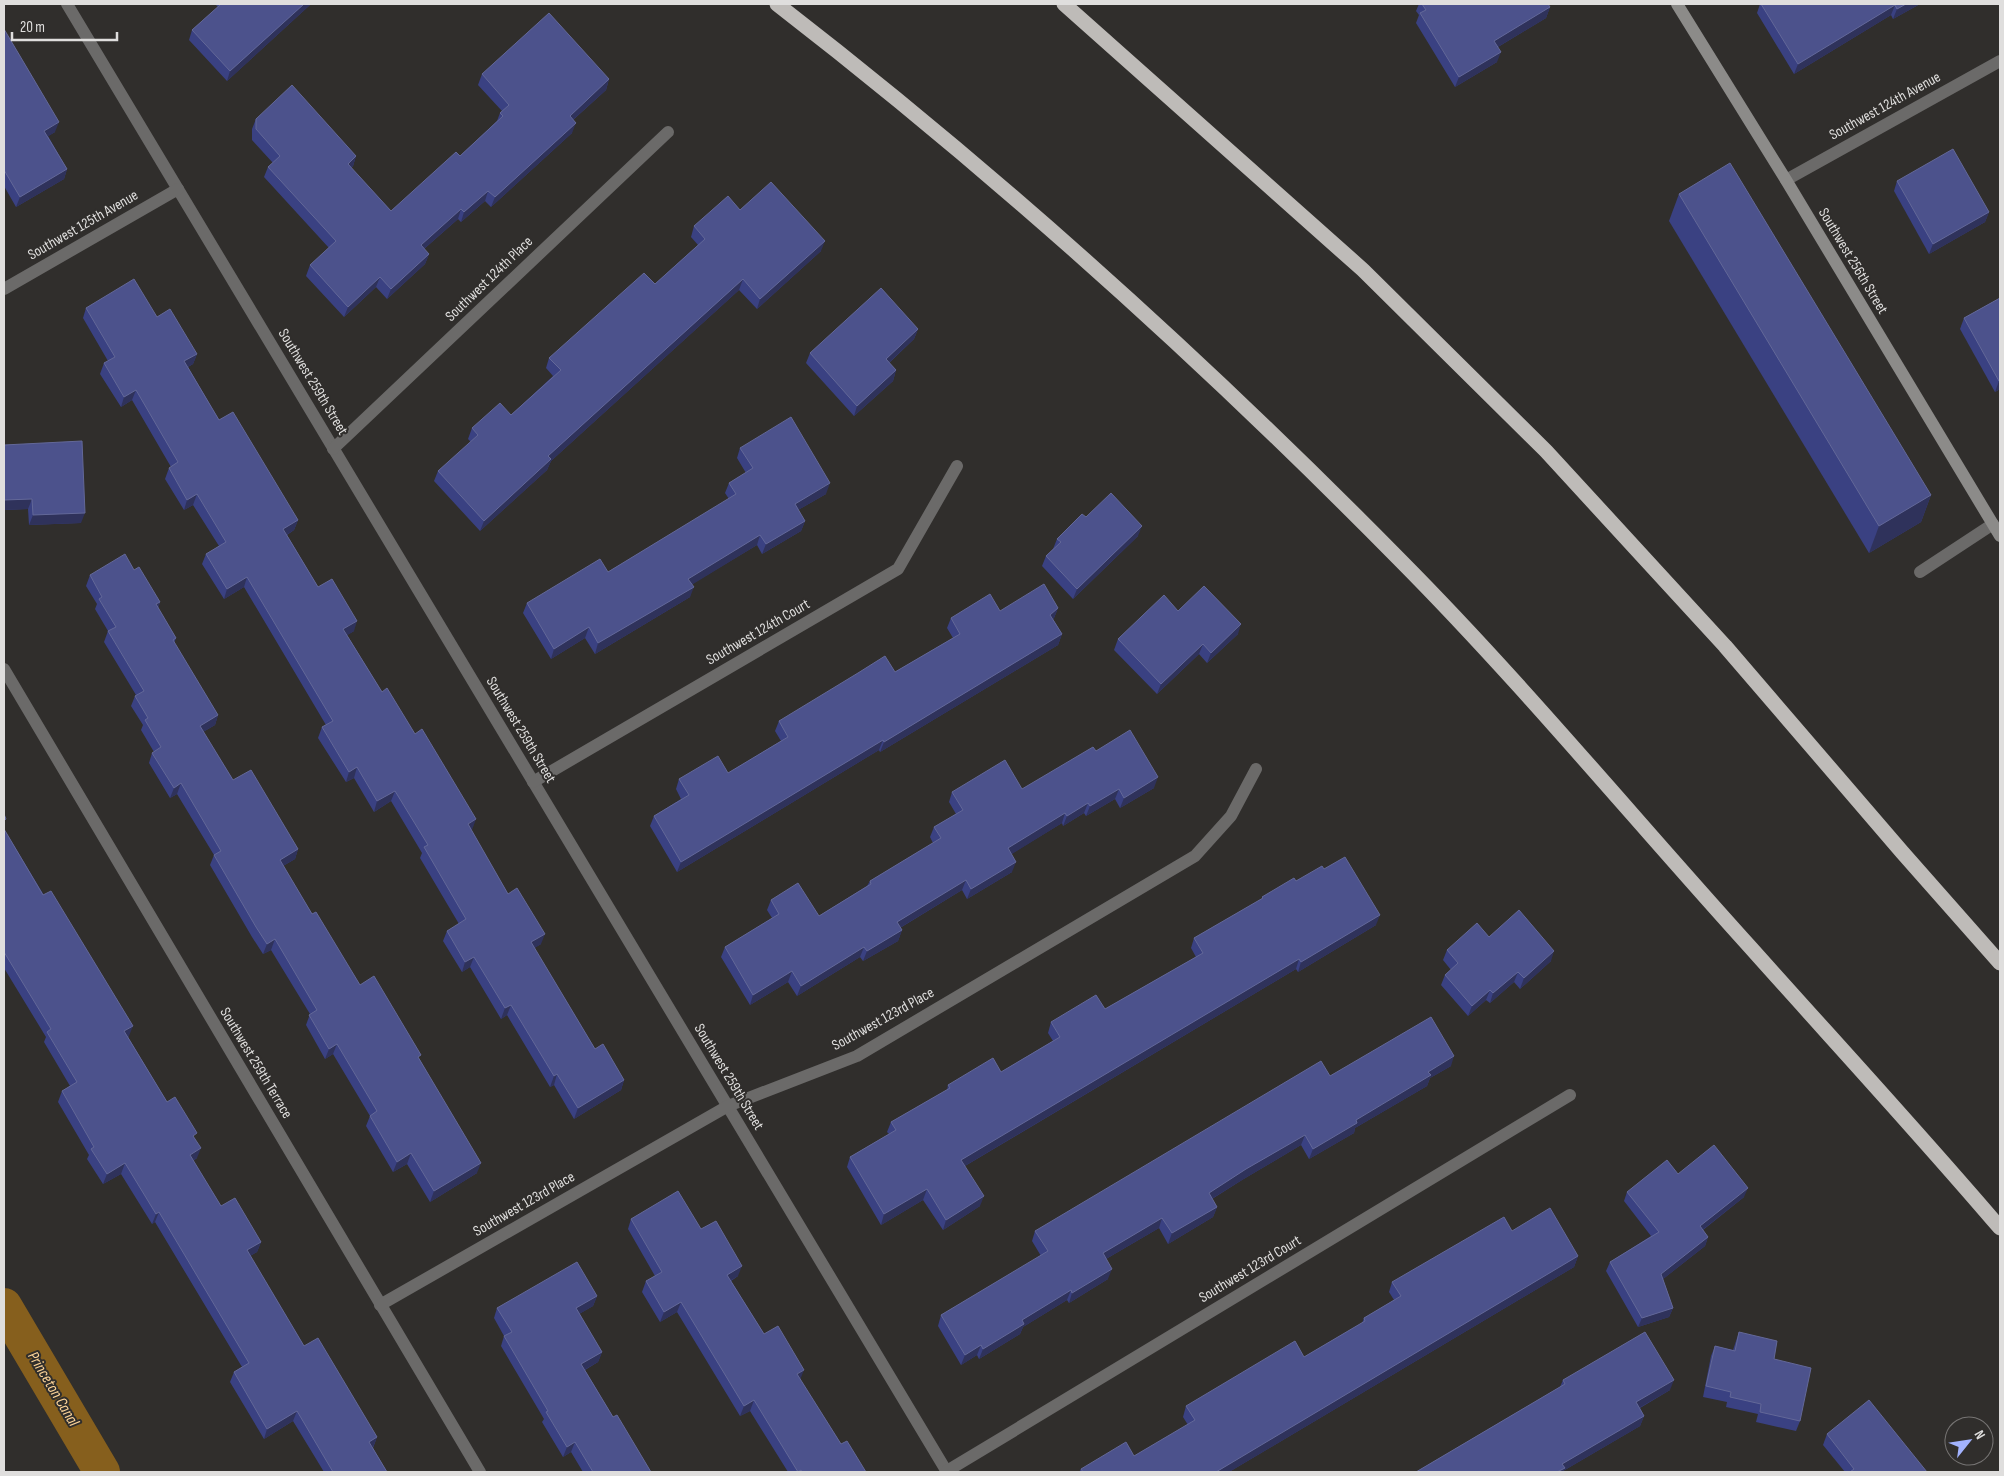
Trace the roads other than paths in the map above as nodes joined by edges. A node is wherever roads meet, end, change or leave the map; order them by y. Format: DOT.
graph roads {
  1 [pos="777,4"];
  2 [pos="1064,4"];
  3 [pos="1677,4"];
  4 [pos="70,5"];
  5 [pos="2000,61"];
  6 [pos="668,132"];
  7 [pos="1786,180"];
  8 [pos="178,189"];
  9 [pos="4,289"];
  10 [pos="334,449"];
  11 [pos="957,466"];
  12 [pos="1993,524"];
  13 [pos="2000,536"];
  14 [pos="1920,572"];
  15 [pos="4,669"];
  16 [pos="1256,769"];
  17 [pos="533,782"];
  18 [pos="2000,963"];
  19 [pos="1570,1095"];
  20 [pos="728,1106"];
  21 [pos="2000,1228"];
  22 [pos="380,1305"];
  23 [pos="480,1472"];
  24 [pos="947,1472"];
  1 -- 21 [label="highway"];
  2 -- 18 [label="highway"];
  3 -- 7 [label="street, Southwest 256th Street"];
  4 -- 8 [label="street, Southwest 259th Street"];
  5 -- 7 [label="street, Southwest 124th Avenue"];
  6 -- 10 [label="street, Southwest 124th Place"];
  7 -- 12 [label="street, Southwest 256th Street"];
  8 -- 9 [label="street, Southwest 125th Avenue"];
  8 -- 10 [label="street, Southwest 259th Street"];
  10 -- 17 [label="street, Southwest 259th Street"];
  11 -- 17 [label="street, Southwest 124th Court"];
  12 -- 13 [label="street, Southwest 256th Street"];
  12 -- 14 [label="street"];
  15 -- 22 [label="street, Southwest 259th Terrace"];
  16 -- 20 [label="street, Southwest 123rd Place"];
  17 -- 20 [label="street, Southwest 259th Street"];
  19 -- 24 [label="street, Southwest 123rd Court"];
  20 -- 22 [label="street, Southwest 123rd Place"];
  20 -- 24 [label="street, Southwest 259th Street"];
  22 -- 23 [label="street, Southwest 259th Terrace"];
}
